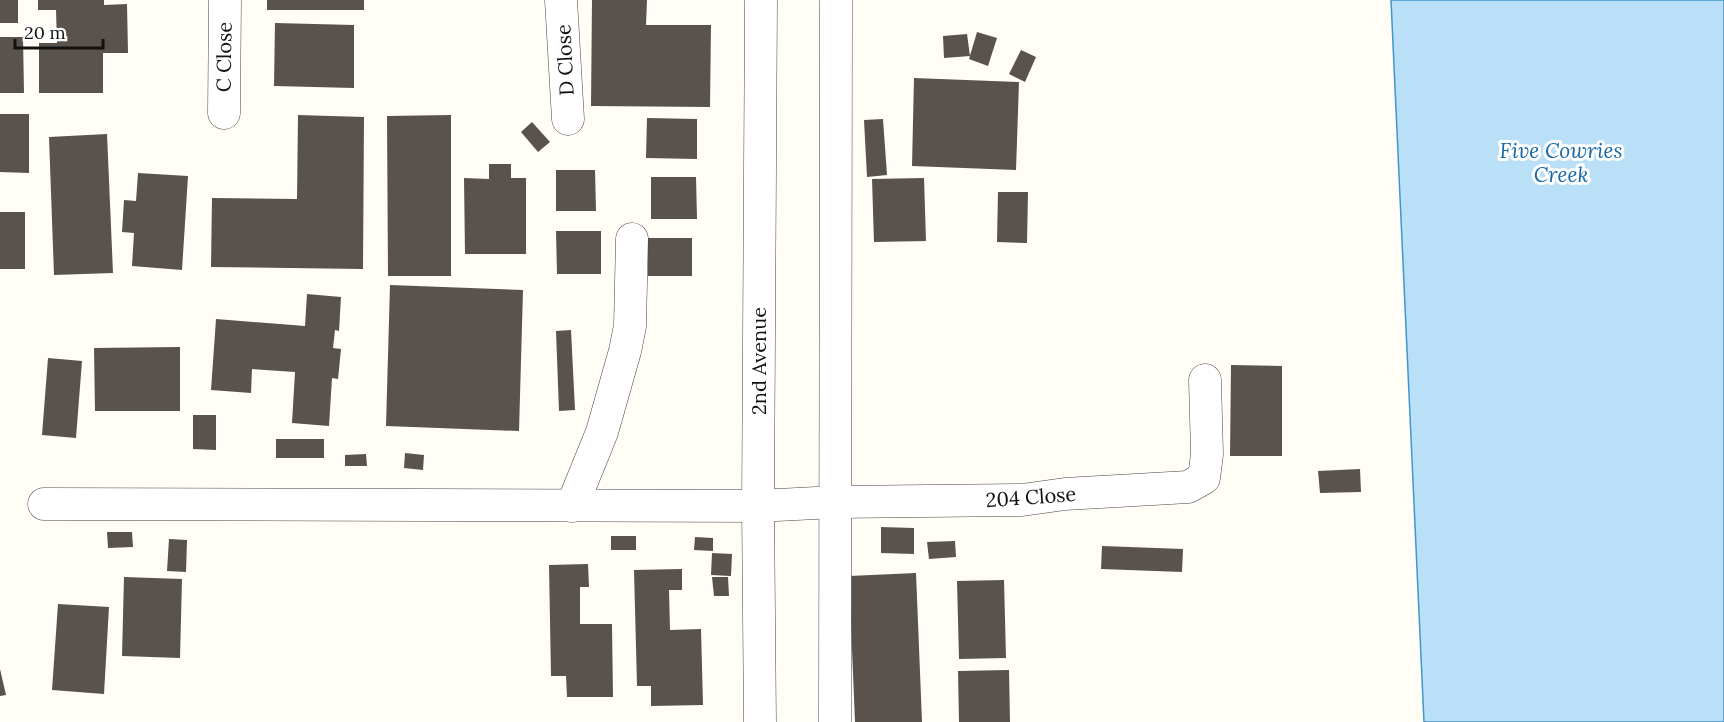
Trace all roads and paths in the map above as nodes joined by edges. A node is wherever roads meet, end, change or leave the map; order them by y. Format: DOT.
graph roads {
  1 [pos="225,0"];
  2 [pos="561,0"];
  3 [pos="836,0"];
  4 [pos="766,1"];
  5 [pos="224,113"];
  6 [pos="568,119"];
  7 [pos="632,239"];
  8 [pos="1205,380"];
  9 [pos="836,502"];
  10 [pos="44,504"];
  11 [pos="572,506"];
  12 [pos="758,506"];
  13 [pos="760,722"];
  14 [pos="835,722"];
  1 -- 5 [label="street, C Close"];
  2 -- 6 [label="street, D Close"];
  3 -- 9 [label="street"];
  4 -- 12 [label="street, 2nd Avenue"];
  7 -- 11 [label="street"];
  8 -- 9 [label="street, 204 Close"];
  9 -- 12 [label="street, 204 Close"];
  9 -- 14 [label="street"];
  10 -- 11 [label="street, 204 Close"];
  11 -- 12 [label="street, 204 Close"];
  12 -- 13 [label="street, 2nd Avenue"];
}
